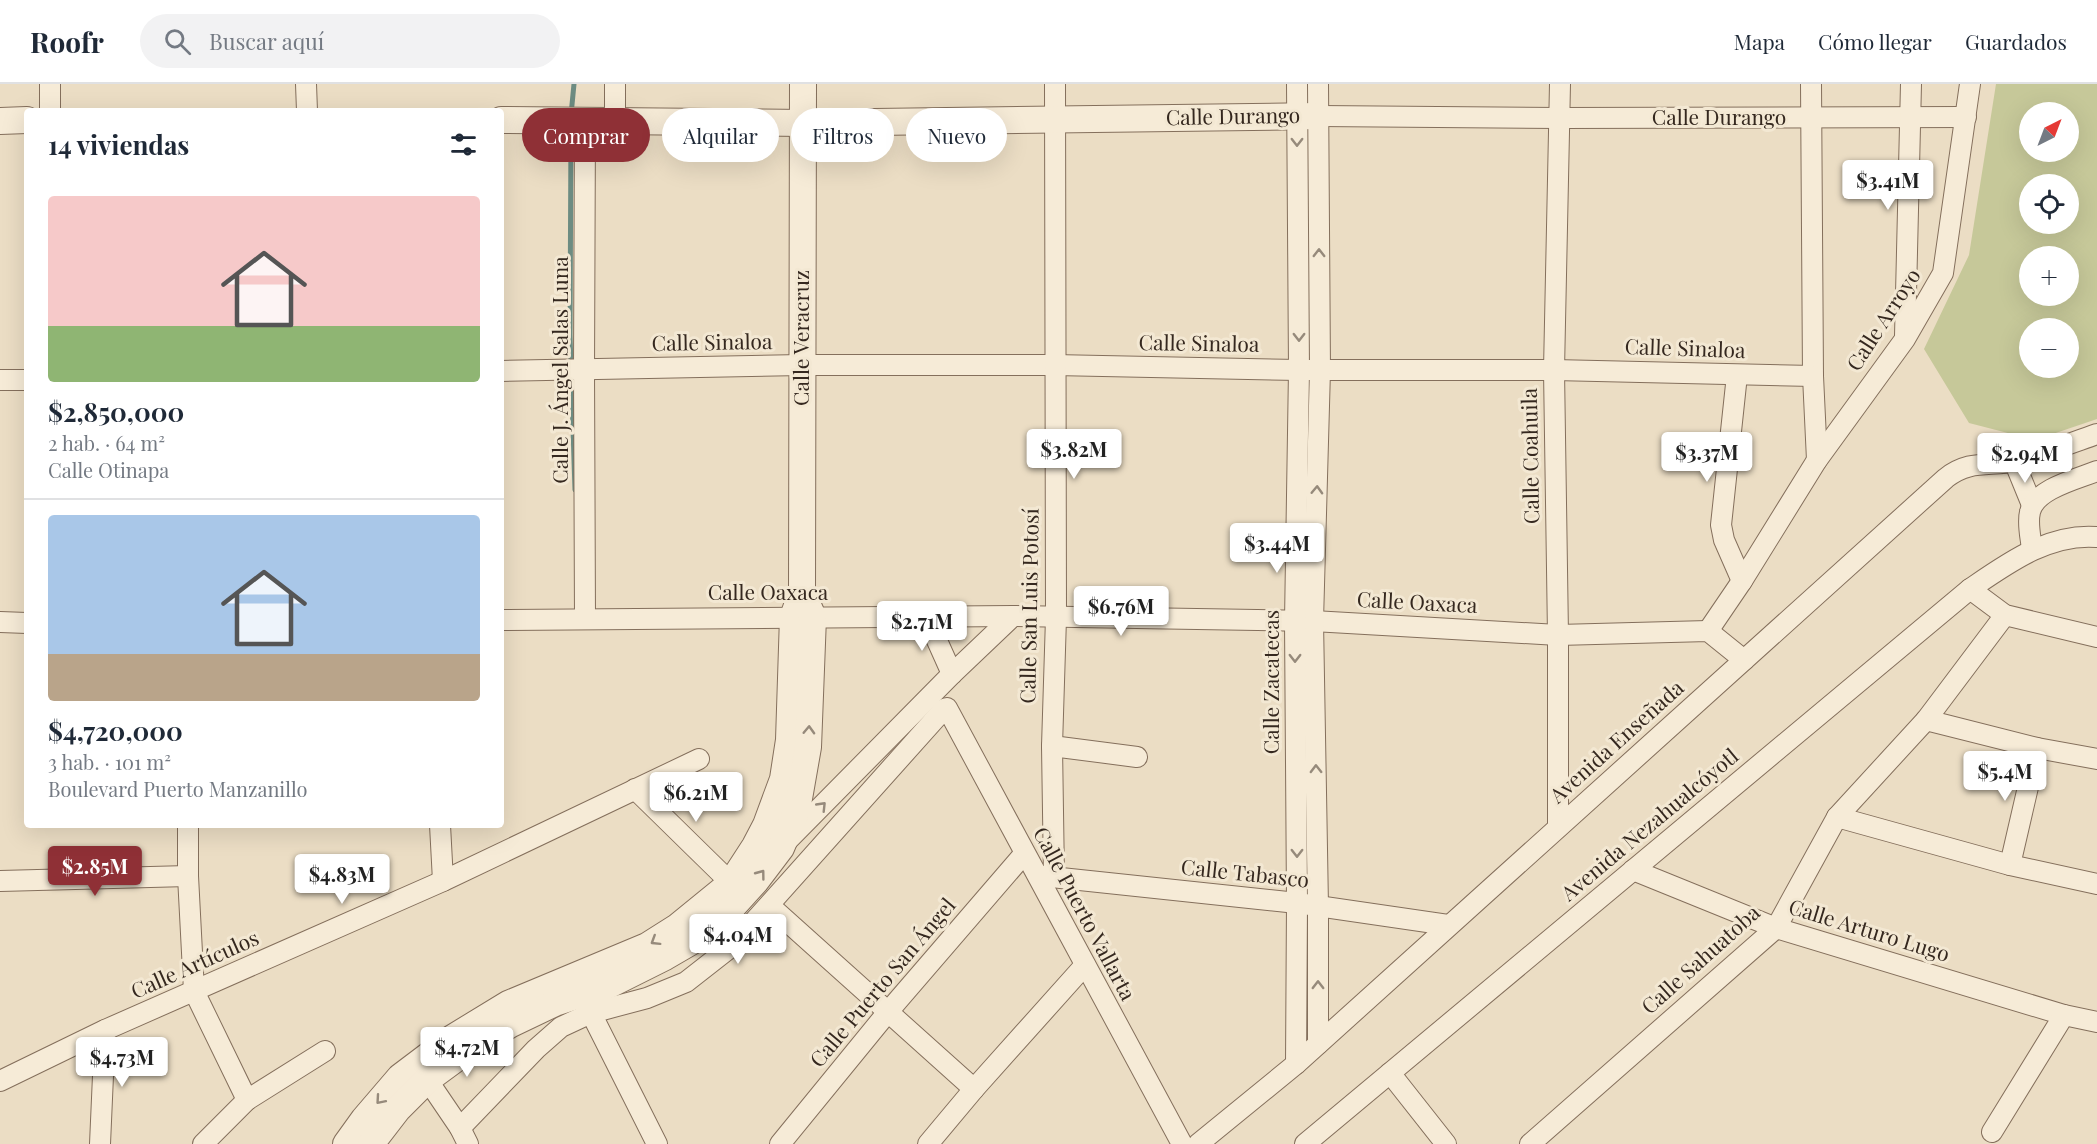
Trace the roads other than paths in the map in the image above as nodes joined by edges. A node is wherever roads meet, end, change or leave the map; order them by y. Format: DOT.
graph roads {
  1 [pos="51,84"];
  2 [pos="306,84"];
  3 [pos="615,84"];
  4 [pos="803,84"];
  5 [pos="1055,84"];
  6 [pos="1297,84"];
  7 [pos="1318,84"];
  8 [pos="1560,84"];
  9 [pos="1811,84"];
  10 [pos="1911,84"];
  11 [pos="1970,84"];
  12 [pos="51,108"];
  13 [pos="307,108"];
  14 [pos="615,108"];
  15 [pos="803,108"];
  16 [pos="1308,116"];
  17 [pos="1966,117"];
  18 [pos="1560,118"];
  19 [pos="1812,118"];
  20 [pos="1909,118"];
  21 [pos="24,120"];
  22 [pos="504,120"];
  23 [pos="522,120"];
  24 [pos="0,121"];
  25 [pos="650,121"];
  26 [pos="1055,121"];
  27 [pos="894,122"];
  28 [pos="791,123"];
  29 [pos="585,162"];
  30 [pos="803,162"];
  31 [pos="1905,339"];
  32 [pos="802,365"];
  33 [pos="1054,365"];
  34 [pos="584,370"];
  35 [pos="1299,370"];
  36 [pos="1320,370"];
  37 [pos="1554,370"];
  38 [pos="504,371"];
  39 [pos="1737,375"];
  40 [pos="1813,376"];
  41 [pos="0,380"];
  42 [pos="24,380"];
  43 [pos="2097,434"];
  44 [pos="1817,460"];
  45 [pos="2014,462"];
  46 [pos="2097,471"];
  47 [pos="2032,505"];
  48 [pos="2097,537"];
  49 [pos="2032,550"];
  50 [pos="1742,581"];
  51 [pos="1970,589"];
  52 [pos="2005,615"];
  53 [pos="926,616"];
  54 [pos="1012,616"];
  55 [pos="803,617"];
  56 [pos="585,618"];
  57 [pos="1056,618"];
  58 [pos="504,620"];
  59 [pos="1304,621"];
  60 [pos="0,622"];
  61 [pos="24,623"];
  62 [pos="1708,631"];
  63 [pos="1558,635"];
  64 [pos="2097,637"];
  65 [pos="1744,660"];
  66 [pos="952,674"];
  67 [pos="1926,720"];
  68 [pos="1052,746"];
  69 [pos="2037,747"];
  70 [pos="1137,757"];
  71 [pos="699,759"];
  72 [pos="2097,759"];
  73 [pos="635,789"];
  74 [pos="789,793"];
  75 [pos="1836,817"];
  76 [pos="1558,827"];
  77 [pos="188,828"];
  78 [pos="440,828"];
  79 [pos="781,848"];
  80 [pos="1024,854"];
  81 [pos="2010,865"];
  82 [pos="1633,870"];
  83 [pos="188,876"];
  84 [pos="1045,876"];
  85 [pos="0,881"];
  86 [pos="443,881"];
  87 [pos="731,883"];
  88 [pos="2097,884"];
  89 [pos="1297,903"];
  90 [pos="770,906"];
  91 [pos="1318,906"];
  92 [pos="1448,925"];
  93 [pos="1776,928"];
  94 [pos="1085,965"];
  95 [pos="194,991"];
  96 [pos="591,1013"];
  97 [pos="887,1013"];
  98 [pos="2064,1015"];
  99 [pos="2097,1022"];
  100 [pos="105,1030"];
  101 [pos="1318,1044"];
  102 [pos="325,1051"];
  103 [pos="1296,1064"];
  104 [pos="422,1072"];
  105 [pos="1390,1073"];
  106 [pos="0,1081"];
  107 [pos="974,1089"];
  108 [pos="247,1100"];
  109 [pos="1992,1132"];
  110 [pos="464,1136"];
  111 [pos="100,1144"];
  112 [pos="202,1144"];
  113 [pos="346,1144"];
  114 [pos="371,1144"];
  115 [pos="657,1144"];
  116 [pos="780,1144"];
  117 [pos="928,1144"];
  118 [pos="1182,1144"];
  119 [pos="1198,1144"];
  120 [pos="1305,1144"];
  121 [pos="1446,1144"];
  122 [pos="1530,1144"];
  1 -- 12 [label="street"];
  2 -- 13 [label="street"];
  3 -- 14 [label="street"];
  4 -- 15 [label="street, Calle Veracruz"];
  5 -- 26 [label="street, Calle San Luis Potosí"];
  6 -- 16 [label="street, Calle Zacatecas"];
  7 -- 16 [label="street, Calle Zacatecas"];
  8 -- 18 [label="street, Calle Coahuila"];
  9 -- 19 [label="street"];
  10 -- 20 [label="street"];
  11 -- 17 [label="street, Calle Arroyo"];
  16 -- 18 [label="street, Calle Durango"];
  16 -- 26 [label="street, Calle Durango"];
  16 -- 35 [label="street, Calle Zacatecas, one-way"];
  36 -- 16 [label="street, Calle Zacatecas, one-way"];
  17 -- 20 [label="street, Calle Durango"];
  17 -- 31 [label="street, Calle Arroyo"];
  18 -- 19 [label="street, Calle Durango"];
  18 -- 37 [label="street, Calle Coahuila"];
  19 -- 20 [label="street, Calle Durango"];
  19 -- 40 [label="street"];
  20 -- 31 [label="street"];
  21 -- 24 [label="street"];
  22 -- 23 [label="street, Calle Durango"];
  25 -- 28 [label="street, Calle Durango"];
  26 -- 27 [label="street, Calle Durango"];
  26 -- 33 [label="street, Calle San Luis Potosí"];
  29 -- 34 [label="street, Calle J. Ángel Salas Luna"];
  30 -- 32 [label="street, Calle Veracruz"];
  31 -- 44 [label="street, Calle Arroyo"];
  32 -- 33 [label="street, Calle Sinaloa"];
  32 -- 34 [label="street, Calle Sinaloa"];
  32 -- 55 [label="street, Calle Veracruz"];
  33 -- 35 [label="street, Calle Sinaloa"];
  33 -- 57 [label="street, Calle San Luis Potosí"];
  34 -- 38 [label="street, Calle Sinaloa"];
  34 -- 56 [label="street, Calle J. Ángel Salas Luna"];
  35 -- 36 [label="street, Calle Sinaloa"];
  35 -- 59 [label="street, Calle Zacatecas"];
  36 -- 37 [label="street, Calle Sinaloa"];
  59 -- 36 [label="street, Calle Zacatecas, one-way"];
  37 -- 39 [label="street, Calle Sinaloa"];
  37 -- 63 [label="street, Calle Coahuila"];
  39 -- 40 [label="street, Calle Sinaloa"];
  39 -- 50 [label="street"];
  40 -- 44 [label="street"];
  41 -- 42 [label="street"];
  43 -- 45 [label="street, Avenida Enseñada"];
  44 -- 50 [label="street, Calle Arroyo"];
  45 -- 47 [label="street"];
  45 -- 65 [label="street, Avenida Enseñada"];
  46 -- 47 [label="street"];
  47 -- 49 [label="street"];
  48 -- 49 [label="street, Avenida Nezahualcóyotl"];
  49 -- 51 [label="street, Avenida Nezahualcóyotl"];
  50 -- 62 [label="street, Calle Arroyo"];
  51 -- 52 [label="street"];
  51 -- 82 [label="street, Avenida Nezahualcóyotl"];
  52 -- 64 [label="street"];
  52 -- 67 [label="street, Calle Sahuatoba"];
  53 -- 54 [label="street, Calle Oaxaca"];
  53 -- 55 [label="street, Calle Oaxaca"];
  53 -- 66 [label="street"];
  54 -- 57 [label="street, Calle Oaxaca"];
  54 -- 66 [label="street"];
  55 -- 56 [label="street, Calle Oaxaca"];
  55 -- 74 [label="street"];
  56 -- 58 [label="street, Calle Oaxaca"];
  57 -- 59 [label="street, Calle Oaxaca"];
  57 -- 68 [label="street, Calle San Luis Potosí"];
  59 -- 63 [label="street, Calle Oaxaca"];
  59 -- 89 [label="street, Calle Zacatecas, one-way"];
  91 -- 59 [label="street, Calle Zacatecas, one-way"];
  60 -- 61 [label="street"];
  62 -- 63 [label="street, Calle Oaxaca"];
  62 -- 65 [label="street"];
  63 -- 76 [label="street, Calle Coahuila"];
  65 -- 76 [label="street, Avenida Enseñada"];
  79 -- 66 [label="street, one-way"];
  67 -- 69 [label="street"];
  67 -- 75 [label="street, Calle Sahuatoba"];
  68 -- 70 [label="street"];
  68 -- 84 [label="street, Calle San Luis Potosí"];
  69 -- 72 [label="street"];
  69 -- 81 [label="street"];
  71 -- 73 [label="street, Calle Artículos"];
  73 -- 86 [label="street, Calle Artículos"];
  73 -- 87 [label="street"];
  74 -- 79 [label="street"];
  74 -- 87 [label="street"];
  75 -- 81 [label="street"];
  75 -- 93 [label="street, Calle Sahuatoba"];
  76 -- 92 [label="street, Avenida Enseñada"];
  77 -- 83 [label="street"];
  78 -- 86 [label="street"];
  104 -- 79 [label="street, one-way"];
  80 -- 84 [label="street, Calle Puerto Vallarta"];
  80 -- 90 [label="street, Calle Puerto Vallarta"];
  80 -- 97 [label="street, Calle Puerto San Ángel"];
  81 -- 88 [label="street"];
  82 -- 93 [label="street, Calle Arturo Lugo"];
  82 -- 105 [label="street, Avenida Nezahualcóyotl"];
  83 -- 85 [label="street"];
  83 -- 95 [label="street"];
  84 -- 89 [label="street, Calle Tabasco"];
  84 -- 94 [label="street, Calle Puerto Vallarta"];
  86 -- 95 [label="street, Calle Artículos"];
  87 -- 104 [label="street, one-way"];
  89 -- 91 [label="street, Calle Tabasco"];
  89 -- 103 [label="street, Calle Zacatecas"];
  90 -- 96 [label="street"];
  90 -- 97 [label="street"];
  91 -- 92 [label="street, Calle Tabasco"];
  101 -- 91 [label="street, Calle Zacatecas, one-way"];
  92 -- 101 [label="street, Avenida Enseñada"];
  93 -- 98 [label="street, Calle Arturo Lugo"];
  93 -- 122 [label="street, Calle Sahuatoba"];
  94 -- 107 [label="street"];
  94 -- 118 [label="street, Calle Puerto Vallarta"];
  95 -- 100 [label="street, Calle Artículos"];
  95 -- 108 [label="street"];
  96 -- 110 [label="street"];
  96 -- 115 [label="street"];
  97 -- 107 [label="street"];
  97 -- 116 [label="street, Calle Puerto San Ángel"];
  98 -- 99 [label="street, Calle Arturo Lugo"];
  98 -- 109 [label="street"];
  100 -- 106 [label="street, Calle Artículos"];
  100 -- 111 [label="street"];
  101 -- 103 [label="street, Avenida Enseñada"];
  102 -- 108 [label="street"];
  103 -- 119 [label="street, Avenida Enseñada"];
  104 -- 110 [label="street"];
  104 -- 113 [label="street, one-way"];
  104 -- 114 [label="street"];
  105 -- 120 [label="street, Avenida Nezahualcóyotl"];
  105 -- 121 [label="street"];
  107 -- 117 [label="street"];
  108 -- 112 [label="street"];
}
